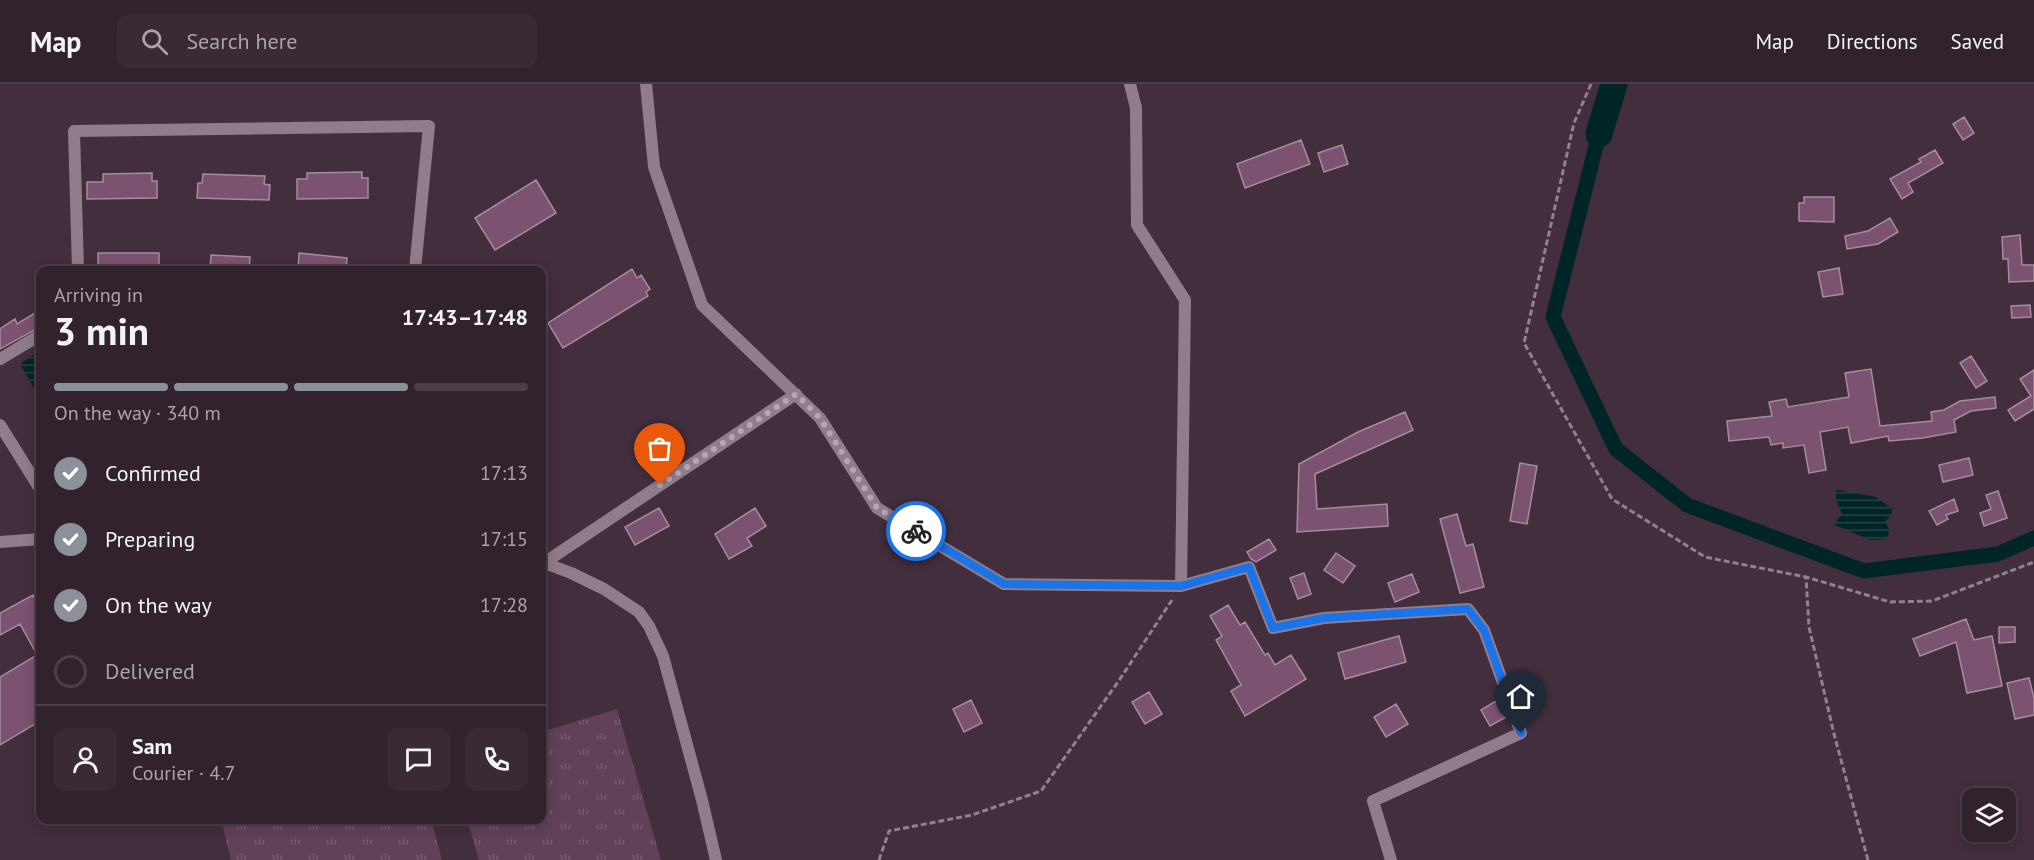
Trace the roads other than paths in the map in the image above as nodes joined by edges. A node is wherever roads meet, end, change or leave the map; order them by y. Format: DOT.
graph roads {
  1 [pos="646,84"];
  2 [pos="1130,84"];
  3 [pos="78,266"];
  4 [pos="415,266"];
  5 [pos="36,337"];
  6 [pos="0,359"];
  7 [pos="796,394"];
  8 [pos="0,425"];
  9 [pos="36,483"];
  10 [pos="36,539"];
  11 [pos="0,542"];
  12 [pos="546,561"];
  13 [pos="546,564"];
  14 [pos="1181,586"];
  15 [pos="716,860"];
  16 [pos="1391,860"];
  1 -- 7 [label="street"];
  2 -- 14 [label="street"];
  3 -- 4 [label="street"];
  5 -- 6 [label="street"];
  7 -- 12 [label="street"];
  7 -- 14 [label="street"];
  8 -- 9 [label="street"];
  10 -- 11 [label="street"];
  13 -- 15 [label="street"];
  14 -- 16 [label="street"];
}
